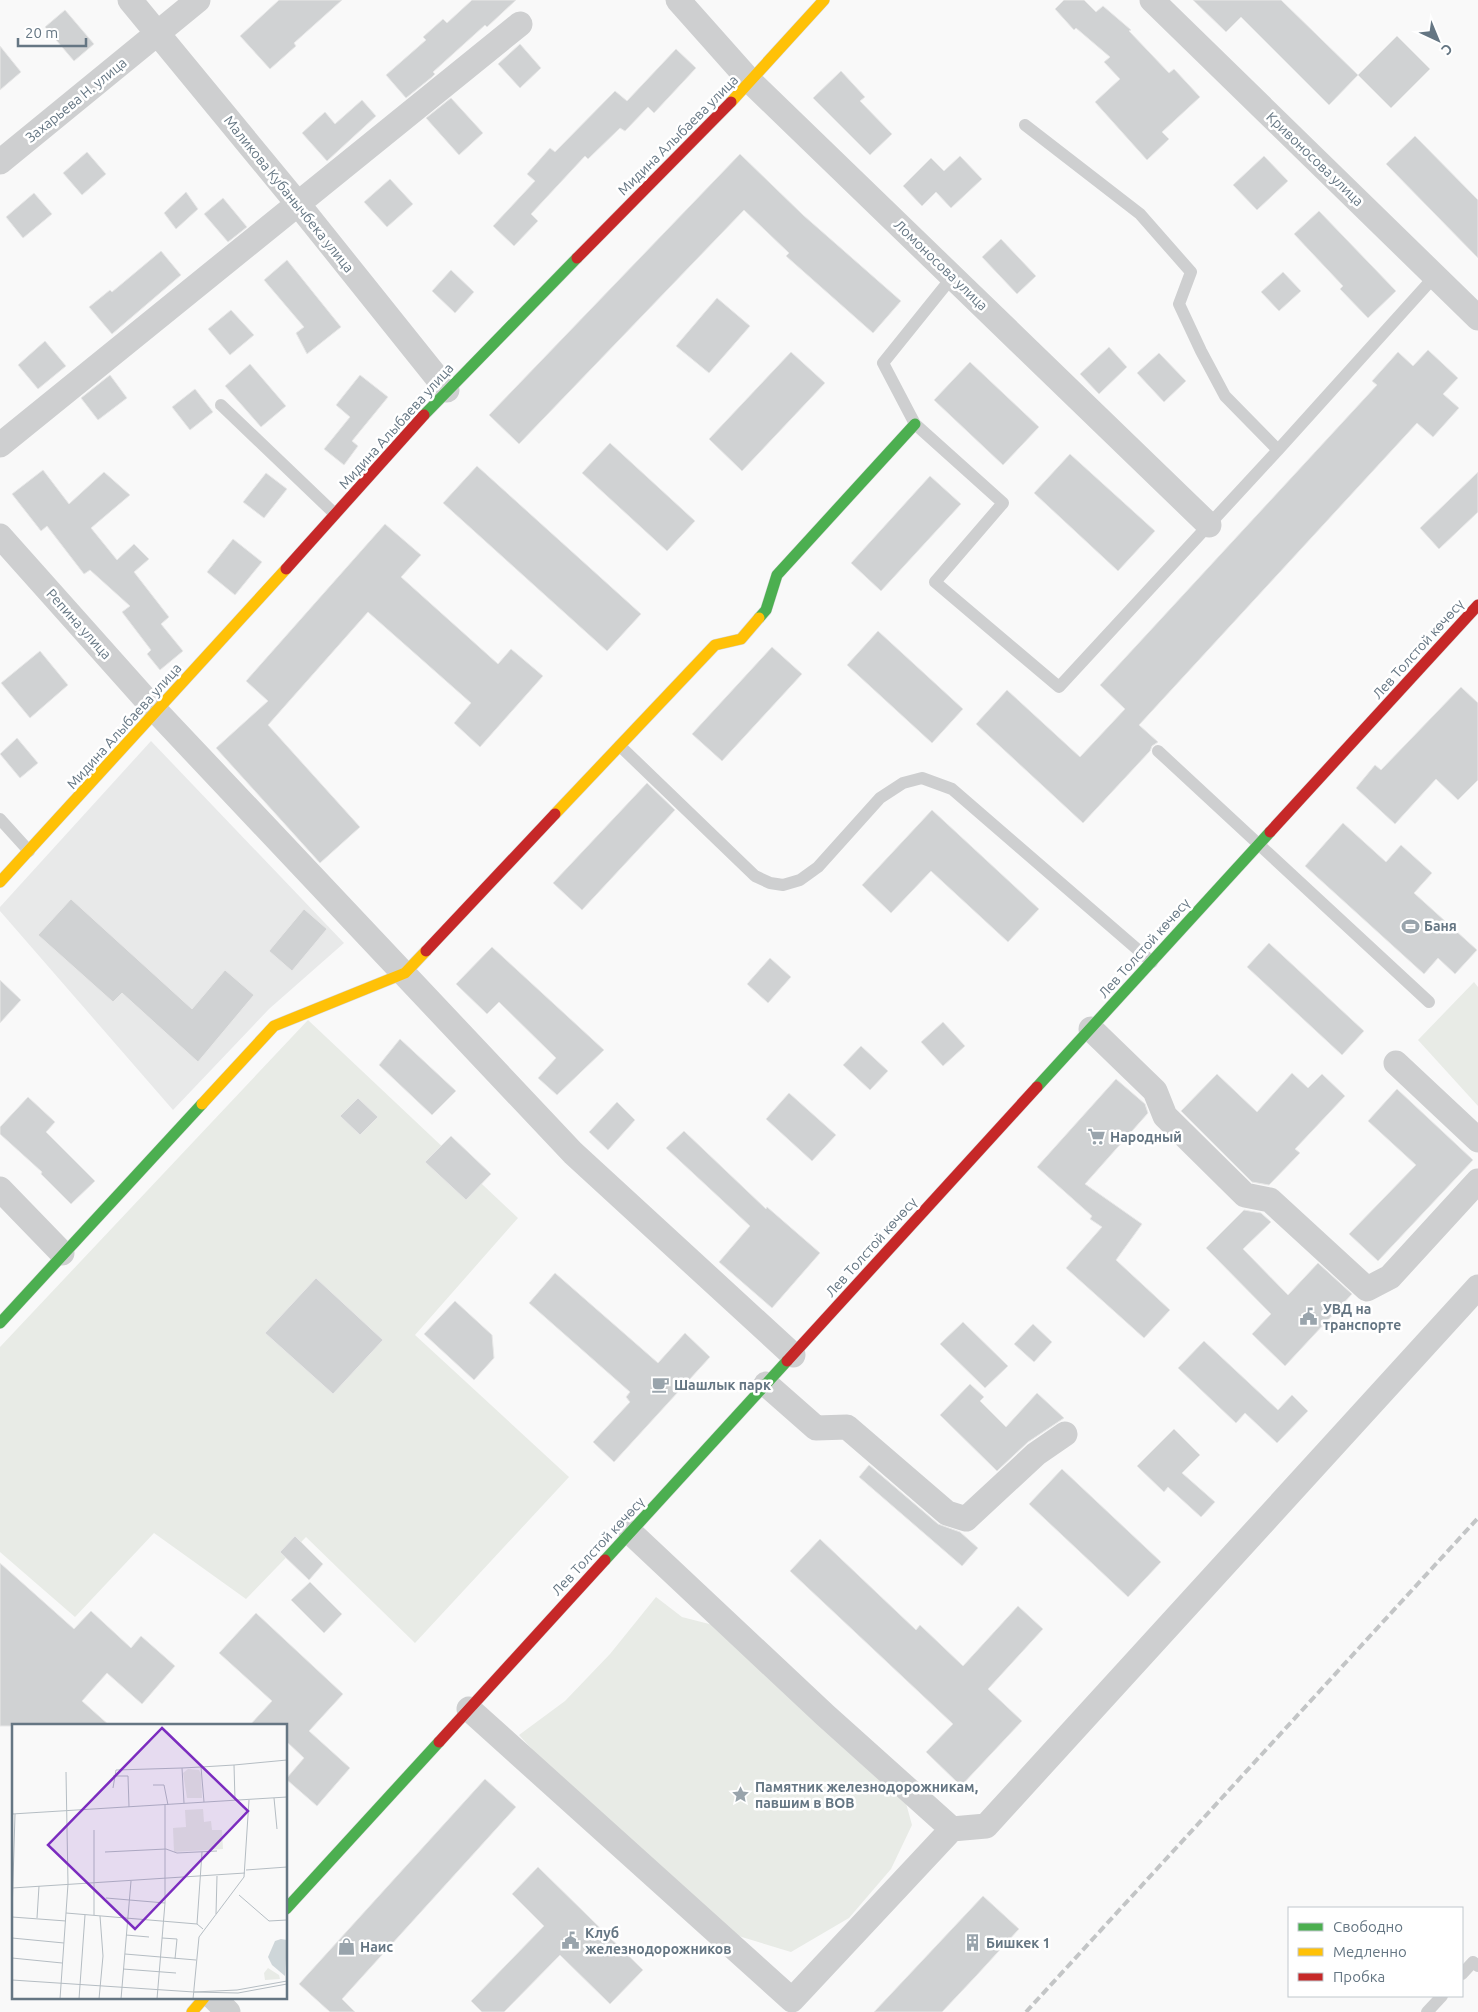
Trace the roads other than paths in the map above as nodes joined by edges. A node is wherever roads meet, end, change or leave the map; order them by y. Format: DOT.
graph roads {
  1 [pos="130,0"];
  2 [pos="198,0"];
  3 [pos="678,0"];
  4 [pos="824,0"];
  5 [pos="1152,0"];
  6 [pos="520,24"];
  7 [pos="157,33"];
  8 [pos="751,82"];
  9 [pos="1025,126"];
  10 [pos="0,162"];
  11 [pos="298,204"];
  12 [pos="952,276"];
  13 [pos="1435,276"];
  14 [pos="1478,318"];
  15 [pos="447,390"];
  16 [pos="221,405"];
  17 [pos="915,424"];
  18 [pos="0,445"];
  19 [pos="1278,450"];
  20 [pos="335,514"];
  21 [pos="1209,525"];
  22 [pos="0,536"];
  23 [pos="1478,605"];
  24 [pos="157,712"];
  25 [pos="620,746"];
  26 [pos="1158,751"];
  27 [pos="0,819"];
  28 [pos="1260,844"];
  29 [pos="29,851"];
  30 [pos="0,882"];
  31 [pos="1152,962"];
  32 [pos="405,973"];
  33 [pos="1429,1002"];
  34 [pos="1091,1029"];
  35 [pos="1396,1063"];
  36 [pos="1478,1140"];
  37 [pos="1478,1181"];
  38 [pos="0,1189"];
  39 [pos="62,1254"];
  40 [pos="1478,1287"];
  41 [pos="0,1323"];
  42 [pos="793,1355"];
  43 [pos="766,1384"];
  44 [pos="1065,1434"];
  45 [pos="631,1533"];
  46 [pos="469,1709"];
  47 [pos="952,1829"];
  48 [pos="288,1907"];
  49 [pos="1478,1966"];
  50 [pos="1463,1973"];
  51 [pos="1441,1997"];
  52 [pos="202,2000"];
  53 [pos="216,2000"];
  54 [pos="787,2006"];
  55 [pos="192,2012"];
  56 [pos="228,2012"];
  57 [pos="1427,2012"];
  1 -- 7 [label="street, Маликова Кубанычбека улица"];
  2 -- 7 [label="street, Захарьева Н. улица"];
  3 -- 8 [label="street, Ломоносова улица"];
  4 -- 8 [label="street, Мидина Алыбаева улица"];
  5 -- 13 [label="street, Кривоносова улица"];
  6 -- 11 [label="street"];
  7 -- 10 [label="street, Захарьева Н. улица"];
  7 -- 11 [label="street, Маликова Кубанычбека улица"];
  8 -- 12 [label="street, Ломоносова улица"];
  8 -- 15 [label="street, Мидина Алыбаева улица"];
  9 -- 19 [label="lane"];
  11 -- 15 [label="street, Маликова Кубанычбека улица"];
  11 -- 18 [label="street"];
  12 -- 17 [label="lane"];
  12 -- 21 [label="street, Ломоносова улица"];
  13 -- 14 [label="street, Кривоносова улица"];
  13 -- 19 [label="lane"];
  15 -- 20 [label="street, Мидина Алыбаева улица"];
  16 -- 20 [label="lane"];
  17 -- 21 [label="lane"];
  17 -- 25 [label="street"];
  19 -- 21 [label="lane"];
  20 -- 24 [label="street, Мидина Алыбаева улица"];
  22 -- 24 [label="street, Репина улица"];
  23 -- 28 [label="street, Лев Толстой көчөсү"];
  24 -- 29 [label="street, Мидина Алыбаева улица"];
  24 -- 32 [label="street, Репина улица"];
  25 -- 31 [label="lane"];
  25 -- 32 [label="street"];
  26 -- 28 [label="lane"];
  27 -- 29 [label="lane"];
  28 -- 31 [label="street, Лев Толстой көчөсү"];
  28 -- 33 [label="lane"];
  29 -- 30 [label="street, Мидина Алыбаева улица"];
  31 -- 34 [label="street, Лев Толстой көчөсү"];
  32 -- 39 [label="street"];
  32 -- 42 [label="street, Репина улица"];
  34 -- 37 [label="street"];
  34 -- 42 [label="street, Лев Толстой көчөсү"];
  35 -- 36 [label="street"];
  38 -- 39 [label="street"];
  39 -- 41 [label="street"];
  40 -- 47 [label="street"];
  42 -- 43 [label="street, Лев Толстой көчөсү"];
  43 -- 44 [label="street"];
  43 -- 45 [label="street, Лев Толстой көчөсү"];
  45 -- 46 [label="street, Лев Толстой көчөсү"];
  45 -- 47 [label="street"];
  46 -- 48 [label="street, Лев Толстой көчөсү"];
  46 -- 54 [label="street"];
  47 -- 54 [label="street"];
  49 -- 50 [label="lane"];
  51 -- 57 [label="lane"];
  52 -- 55 [label="street"];
  53 -- 56 [label="street"];
}
